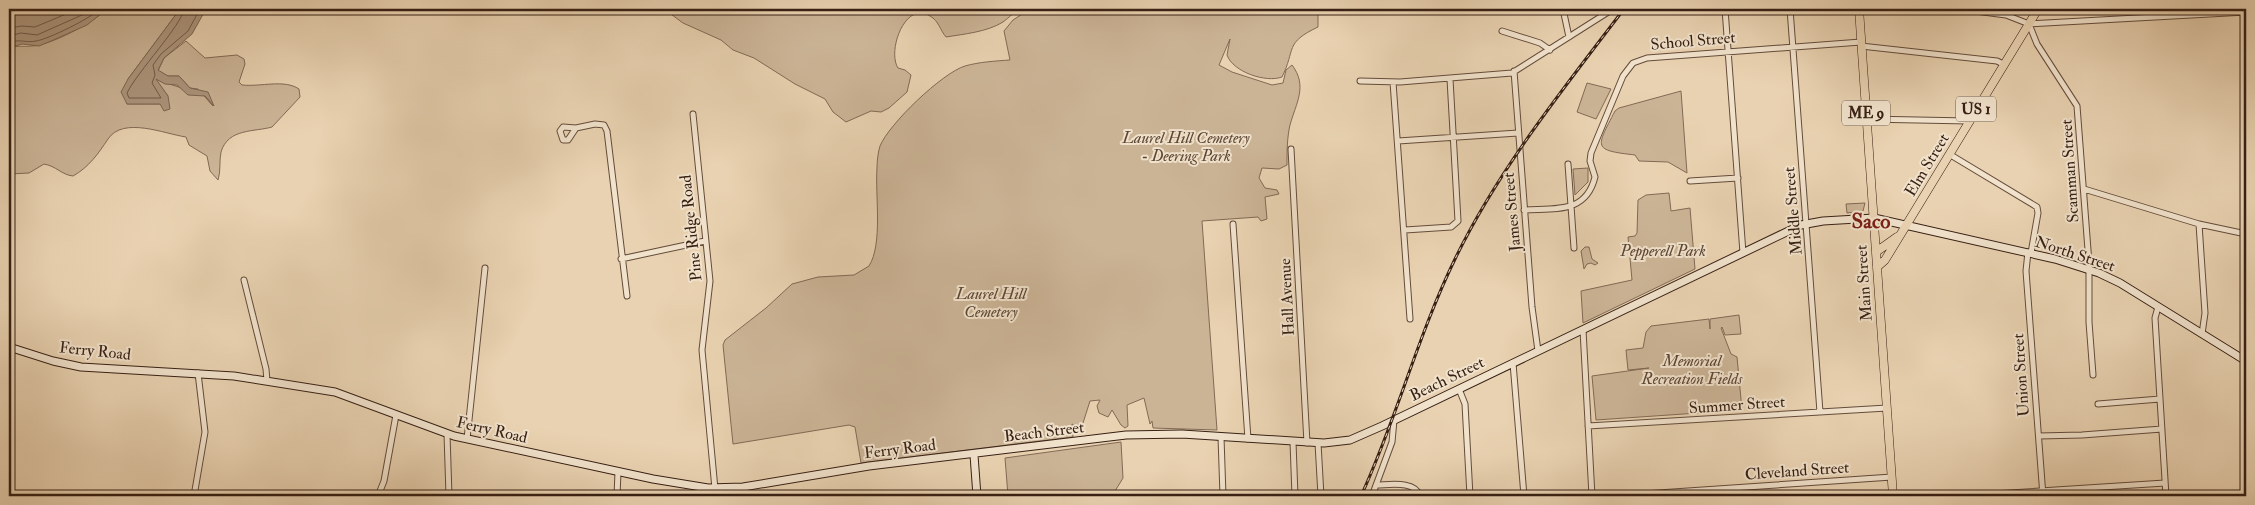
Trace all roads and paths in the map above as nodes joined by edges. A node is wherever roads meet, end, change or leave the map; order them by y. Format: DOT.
graph roads {
  1 [pos="1563,9"];
  2 [pos="1613,9"];
  3 [pos="1725,9"];
  4 [pos="1790,9"];
  5 [pos="1859,9"];
  6 [pos="1960,9"];
  7 [pos="2038,9"];
  8 [pos="2193,12"];
  9 [pos="2246,12"];
  10 [pos="2029,24"];
  11 [pos="1502,31"];
  12 [pos="1568,37"];
  13 [pos="1861,44"];
  14 [pos="1793,46"];
  15 [pos="1550,50"];
  16 [pos="1728,50"];
  17 [pos="2003,64"];
  18 [pos="1514,71"];
  19 [pos="1450,79"];
  20 [pos="1360,81"];
  21 [pos="1394,82"];
  22 [pos="693,114"];
  23 [pos="1866,119"];
  24 [pos="1969,121"];
  25 [pos="576,128"];
  26 [pos="1518,132"];
  27 [pos="1454,137"];
  28 [pos="1398,142"];
  29 [pos="1291,149"];
  30 [pos="1949,154"];
  31 [pos="1568,164"];
  32 [pos="1738,178"];
  33 [pos="1690,181"];
  34 [pos="2084,190"];
  35 [pos="1571,206"];
  36 [pos="1524,210"];
  37 [pos="1874,218"];
  38 [pos="1806,223"];
  39 [pos="1233,224"];
  40 [pos="2199,224"];
  41 [pos="1904,229"];
  42 [pos="1405,230"];
  43 [pos="2246,234"];
  44 [pos="705,241"];
  45 [pos="1574,248"];
  46 [pos="1876,252"];
  47 [pos="1743,253"];
  48 [pos="2029,253"];
  49 [pos="621,259"];
  50 [pos="1877,267"];
  51 [pos="485,268"];
  52 [pos="2090,269"];
  53 [pos="244,280"];
  54 [pos="627,296"];
  55 [pos="2158,307"];
  56 [pos="1410,319"];
  57 [pos="1583,330"];
  58 [pos="2202,334"];
  59 [pos="9,347"];
  60 [pos="1538,351"];
  61 [pos="2246,362"];
  62 [pos="1513,363"];
  63 [pos="201,373"];
  64 [pos="2093,375"];
  65 [pos="267,381"];
  66 [pos="1459,389"];
  67 [pos="2160,399"];
  68 [pos="2098,404"];
  69 [pos="1887,408"];
  70 [pos="1820,412"];
  71 [pos="396,415"];
  72 [pos="1394,420"];
  73 [pos="1588,426"];
  74 [pos="2162,429"];
  75 [pos="447,434"];
  76 [pos="2039,436"];
  77 [pos="1221,437"];
  78 [pos="467,439"];
  79 [pos="1248,439"];
  80 [pos="1293,442"];
  81 [pos="1308,443"];
  82 [pos="1318,443"];
  83 [pos="974,455"];
  84 [pos="618,472"];
  85 [pos="1892,477"];
  86 [pos="2165,483"];
  87 [pos="1376,485"];
  88 [pos="715,489"];
  89 [pos="2043,494"];
  90 [pos="194,496"];
  91 [pos="378,496"];
  92 [pos="450,496"];
  93 [pos="617,496"];
  94 [pos="977,496"];
  95 [pos="1223,496"];
  96 [pos="1295,496"];
  97 [pos="1321,496"];
  98 [pos="1372,496"];
  99 [pos="1420,496"];
  100 [pos="1470,496"];
  101 [pos="1524,496"];
  102 [pos="1592,496"];
  103 [pos="1614,496"];
  104 [pos="1893,496"];
  105 [pos="1962,496"];
  106 [pos="2166,496"];
  1 -- 12 [label="street"];
  2 -- 12 [label="street"];
  3 -- 16 [label="street"];
  4 -- 14 [label="street, Middle Street"];
  5 -- 13 [label="main road, Main Street / ME 9"];
  6 -- 10 [label="street"];
  7 -- 10 [label="main road, Elm Street / US 1"];
  8 -- 9 [label="street"];
  8 -- 10 [label="street"];
  10 -- 17 [label="main road, Elm Street / US 1"];
  10 -- 34 [label="street, Scamman Street"];
  11 -- 15 [label="street"];
  12 -- 15 [label="street"];
  13 -- 14 [label="street, School Street"];
  13 -- 17 [label="street, School Street"];
  13 -- 23 [label="main road, Main Street / ME 9"];
  14 -- 16 [label="street, School Street"];
  14 -- 38 [label="street, Middle Street"];
  15 -- 18 [label="street"];
  16 -- 32 [label="street"];
  16 -- 35 [label="street, School Street"];
  17 -- 24 [label="main road, Elm Street / US 1"];
  18 -- 19 [label="street"];
  18 -- 26 [label="street, James Street"];
  19 -- 21 [label="street"];
  19 -- 27 [label="street"];
  20 -- 21 [label="street"];
  21 -- 28 [label="street"];
  22 -- 44 [label="street, Pine Ridge Road"];
  23 -- 24 [label="street"];
  23 -- 37 [label="main road, Main Street / ME 9"];
  24 -- 30 [label="main road, Elm Street / US 1"];
  25 -- 49 [label="street"];
  26 -- 27 [label="street"];
  26 -- 36 [label="street, James Street"];
  27 -- 28 [label="street"];
  27 -- 42 [label="street"];
  28 -- 42 [label="street"];
  29 -- 81 [label="street, Hall Avenue"];
  30 -- 41 [label="main road, Elm Street / US 1"];
  30 -- 48 [label="street, Union Street"];
  31 -- 35 [label="street"];
  32 -- 33 [label="street"];
  32 -- 47 [label="street"];
  34 -- 40 [label="street"];
  34 -- 52 [label="street, Scamman Street"];
  35 -- 36 [label="street"];
  35 -- 45 [label="street"];
  36 -- 60 [label="street, James Street"];
  37 -- 38 [label="main road, Beach Street"];
  37 -- 41 [label="main road, Beach Street"];
  37 -- 46 [label="main road, Main Street"];
  38 -- 47 [label="main road, Beach Street"];
  38 -- 70 [label="street, Middle Street"];
  39 -- 79 [label="street"];
  40 -- 43 [label="street"];
  40 -- 58 [label="street"];
  41 -- 46 [label="main road, Elm Street / US 1"];
  41 -- 48 [label="main road, North Street"];
  41 -- 50 [label="main road, Elm Street / US 1"];
  42 -- 56 [label="street"];
  44 -- 49 [label="street"];
  44 -- 88 [label="street, Pine Ridge Road"];
  46 -- 50 [label="main road, Main Street"];
  47 -- 57 [label="main road, Beach Street"];
  48 -- 52 [label="main road, North Street"];
  48 -- 76 [label="street, Union Street"];
  49 -- 54 [label="street"];
  50 -- 69 [label="main road, Main Street"];
  51 -- 78 [label="street"];
  52 -- 55 [label="main road, North Street"];
  52 -- 64 [label="street, Scamman Street"];
  53 -- 65 [label="street"];
  55 -- 58 [label="main road, North Street"];
  55 -- 67 [label="street"];
  57 -- 60 [label="main road, Beach Street"];
  57 -- 73 [label="street"];
  58 -- 61 [label="main road, North Street"];
  59 -- 63 [label="main road, Ferry Road"];
  60 -- 62 [label="main road, Beach Street"];
  62 -- 66 [label="main road, Beach Street"];
  62 -- 101 [label="street"];
  63 -- 65 [label="main road, Ferry Road"];
  63 -- 90 [label="street"];
  65 -- 71 [label="main road, Ferry Road"];
  66 -- 72 [label="main road, Beach Street"];
  66 -- 100 [label="street"];
  67 -- 68 [label="street"];
  67 -- 74 [label="street"];
  69 -- 70 [label="street, Summer Street"];
  69 -- 85 [label="main road, Main Street"];
  70 -- 73 [label="street, Summer Street"];
  71 -- 75 [label="main road, Ferry Road"];
  71 -- 91 [label="street"];
  72 -- 82 [label="main road, Beach Street"];
  72 -- 87 [label="street"];
  73 -- 102 [label="street"];
  74 -- 76 [label="street"];
  74 -- 86 [label="street"];
  75 -- 78 [label="main road, Ferry Road"];
  75 -- 92 [label="street"];
  76 -- 89 [label="street, Union Street"];
  77 -- 79 [label="main road, Beach Street"];
  77 -- 83 [label="main road, Beach Street"];
  77 -- 95 [label="street"];
  78 -- 84 [label="main road, Ferry Road"];
  79 -- 80 [label="main road, Beach Street"];
  80 -- 81 [label="main road, Beach Street"];
  80 -- 96 [label="street"];
  81 -- 82 [label="main road, Beach Street"];
  82 -- 97 [label="street"];
  83 -- 88 [label="main road, Ferry Road"];
  83 -- 94 [label="main road"];
  84 -- 88 [label="main road, Ferry Road"];
  84 -- 93 [label="street"];
  85 -- 103 [label="street, Cleveland Street"];
  85 -- 104 [label="main road, Main Street"];
  86 -- 89 [label="street"];
  86 -- 106 [label="street"];
  87 -- 98 [label="street"];
  87 -- 99 [label="street"];
  89 -- 105 [label="street"];
}
